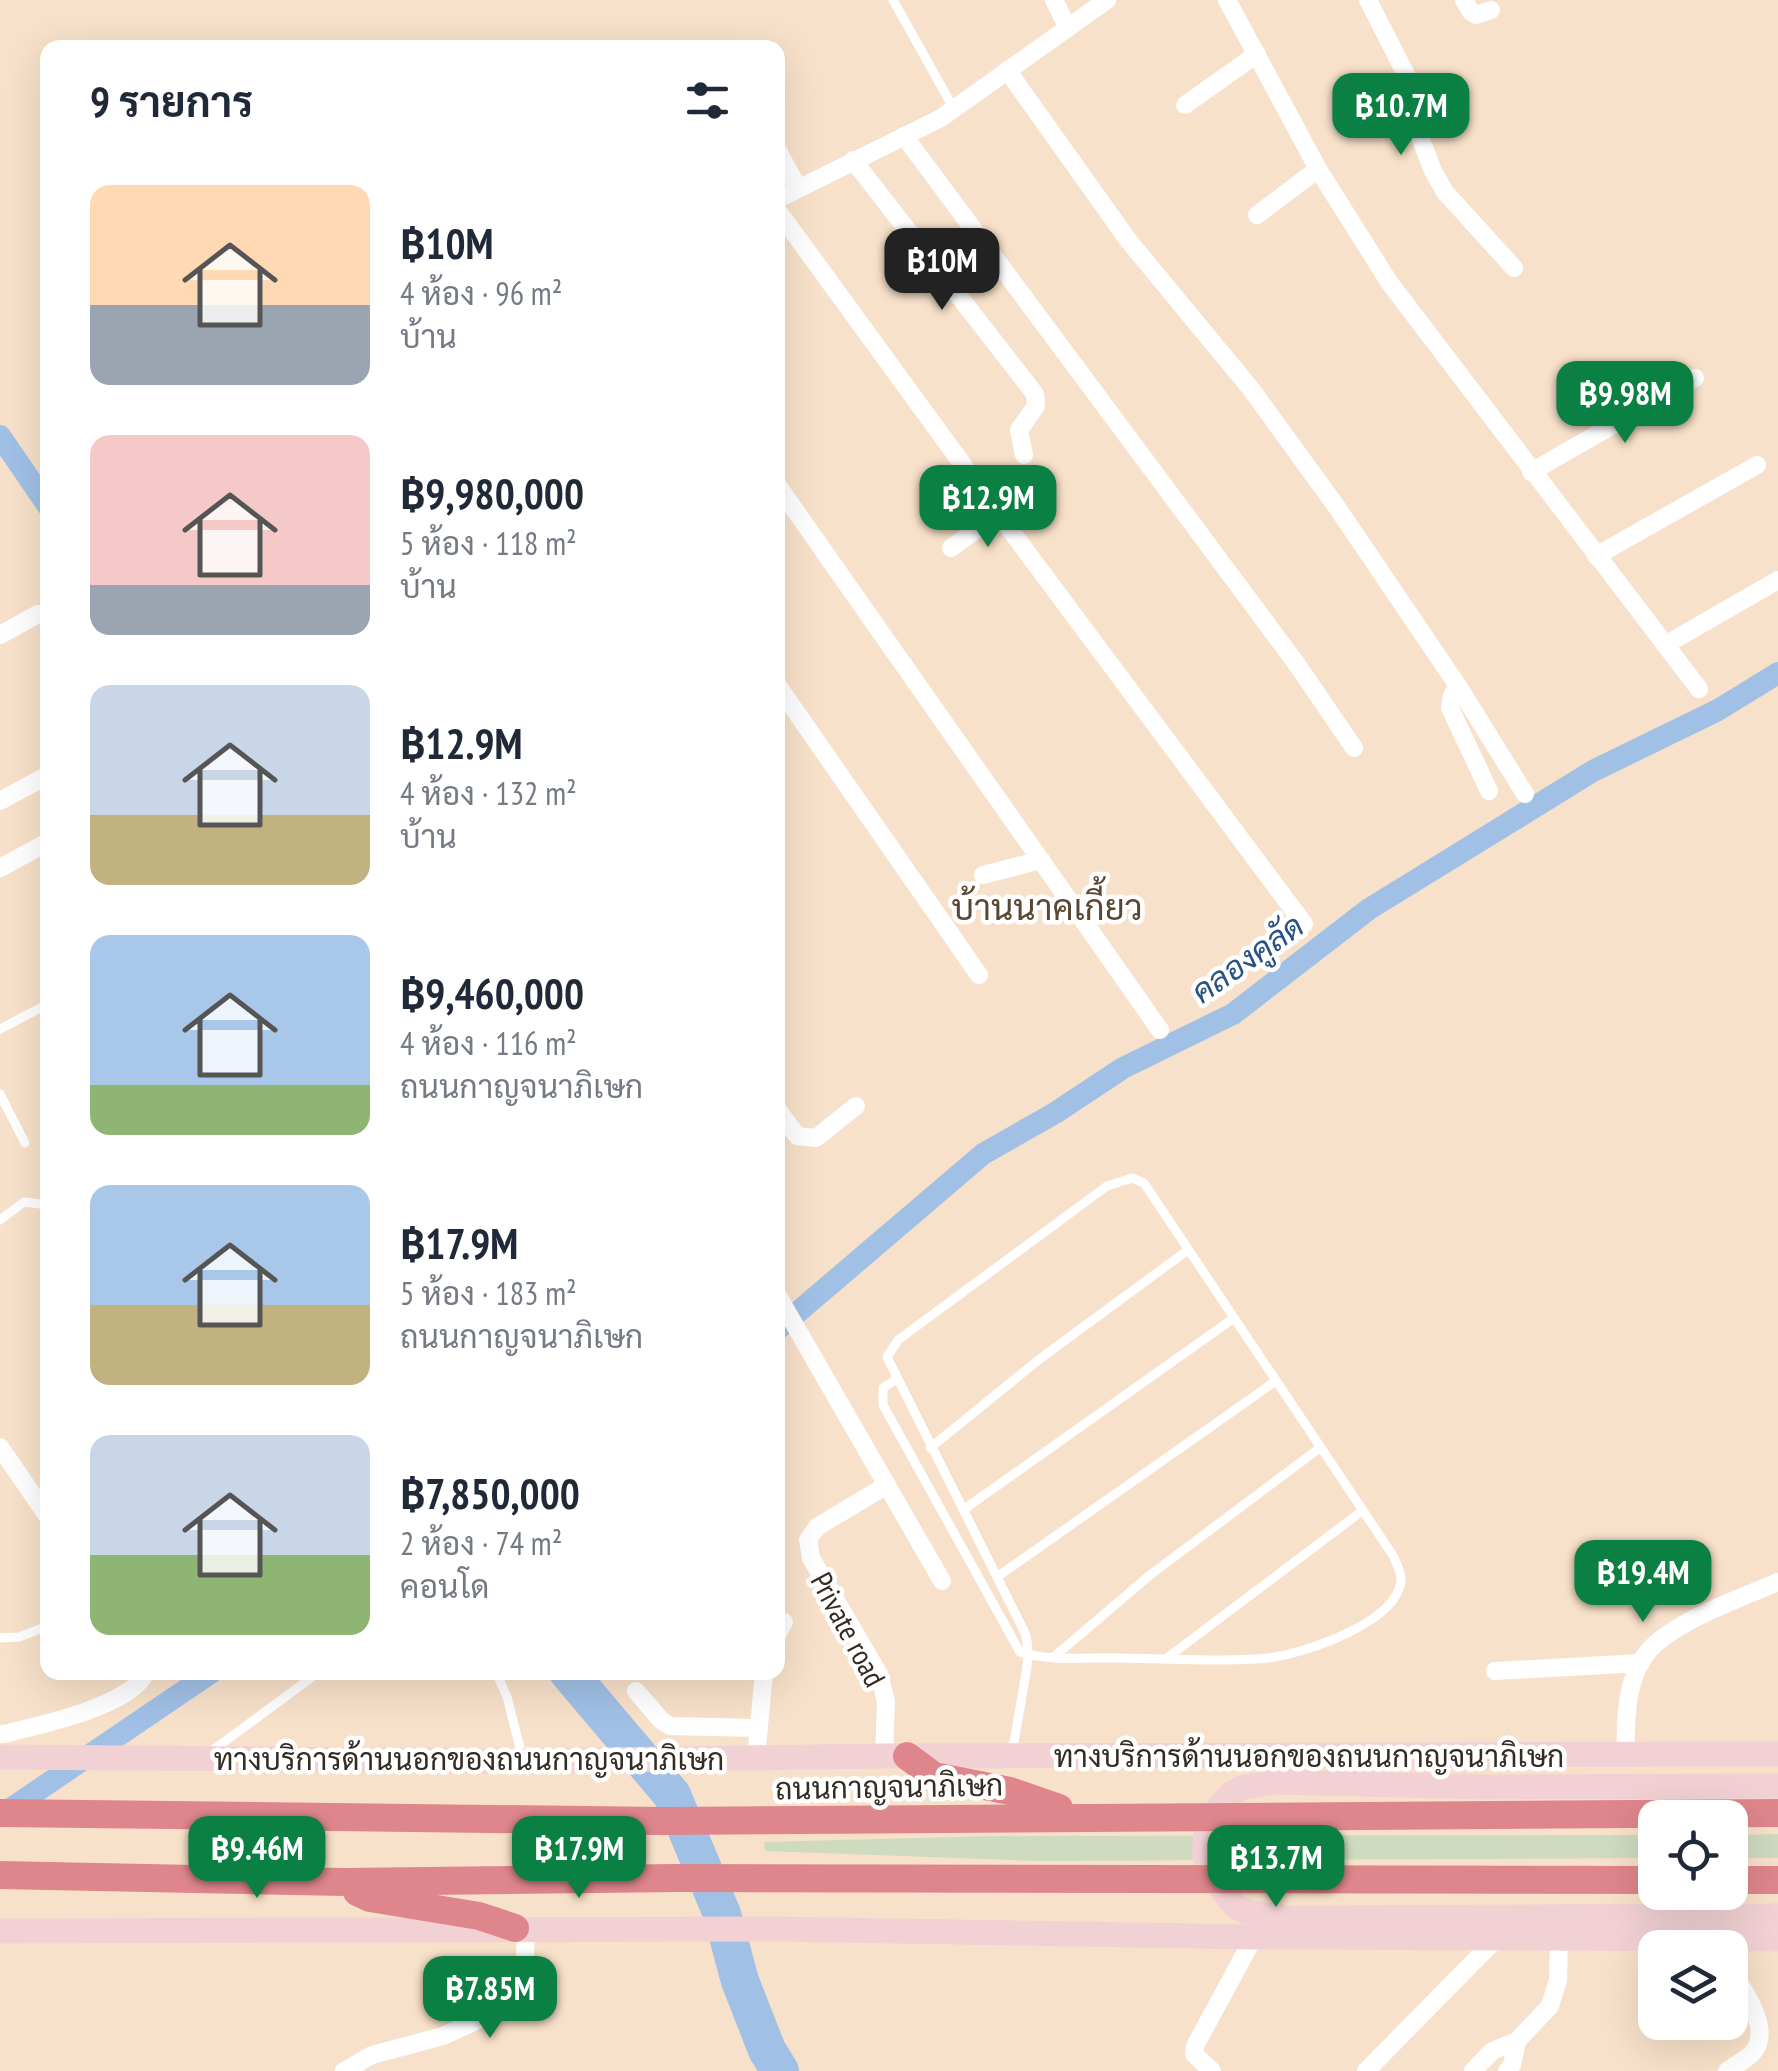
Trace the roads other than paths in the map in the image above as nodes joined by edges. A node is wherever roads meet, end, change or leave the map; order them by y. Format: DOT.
graph roads {
  1 [pos="893,0"];
  2 [pos="1054,0"];
  3 [pos="1107,0"];
  4 [pos="1227,0"];
  5 [pos="1368,0"];
  6 [pos="1464,0"];
  7 [pos="1491,10"];
  8 [pos="1068,26"];
  9 [pos="1257,54"];
  10 [pos="1006,70"];
  11 [pos="1185,105"];
  12 [pos="954,109"];
  13 [pos="904,136"];
  14 [pos="853,160"];
  15 [pos="785,164"];
  16 [pos="1318,169"];
  17 [pos="798,188"];
  18 [pos="785,194"];
  19 [pos="1257,215"];
  20 [pos="785,221"];
  21 [pos="1514,268"];
  22 [pos="1695,378"];
  23 [pos="1024,454"];
  24 [pos="1756,466"];
  25 [pos="1531,472"];
  26 [pos="785,496"];
  27 [pos="998,514"];
  28 [pos="951,548"];
  29 [pos="1596,556"];
  30 [pos="1778,580"];
  31 [pos="38,614"];
  32 [pos="0,635"];
  33 [pos="1666,646"];
  34 [pos="1458,686"];
  35 [pos="1699,688"];
  36 [pos="785,696"];
  37 [pos="1354,748"];
  38 [pos="40,778"];
  39 [pos="1489,791"];
  40 [pos="3,793"];
  41 [pos="1525,794"];
  42 [pos="40,846"];
  43 [pos="1041,860"];
  44 [pos="0,868"];
  45 [pos="983,874"];
  46 [pos="1304,924"];
  47 [pos="979,975"];
  48 [pos="40,1008"];
  49 [pos="0,1029"];
  50 [pos="1160,1030"];
  51 [pos="0,1094"];
  52 [pos="856,1106"];
  53 [pos="785,1120"];
  54 [pos="25,1143"];
  55 [pos="40,1204"];
  56 [pos="0,1220"];
  57 [pos="1188,1250"];
  58 [pos="785,1308"];
  59 [pos="1234,1318"];
  60 [pos="896,1379"];
  61 [pos="1276,1380"];
  62 [pos="0,1447"];
  63 [pos="1322,1447"];
  64 [pos="930,1448"];
  65 [pos="886,1485"];
  66 [pos="40,1505"];
  67 [pos="963,1510"];
  68 [pos="1362,1511"];
  69 [pos="997,1577"];
  70 [pos="942,1581"];
  71 [pos="1778,1582"];
  72 [pos="40,1629"];
  73 [pos="0,1638"];
  74 [pos="1028,1655"];
  75 [pos="1055,1656"];
  76 [pos="1164,1659"];
  77 [pos="1640,1663"];
  78 [pos="1496,1671"];
  79 [pos="141,1680"];
  80 [pos="308,1680"];
  81 [pos="500,1680"];
  82 [pos="763,1680"];
  83 [pos="636,1691"];
  84 [pos="758,1728"];
  85 [pos="2,1744"];
  86 [pos="1626,1753"];
  87 [pos="1778,1754"];
  88 [pos="896,1756"];
  89 [pos="1012,1756"];
  90 [pos="202,1758"];
  91 [pos="756,1758"];
  92 [pos="523,1761"];
  93 [pos="1773,1786"];
  94 [pos="0,1813"];
  95 [pos="1778,1813"];
  96 [pos="1074,1816"];
  97 [pos="0,1875"];
  98 [pos="1638,1880"];
  99 [pos="1748,1880"];
  100 [pos="1778,1880"];
  101 [pos="346,1882"];
  102 [pos="1778,1916"];
  103 [pos="521,1928"];
  104 [pos="0,1932"];
  105 [pos="1254,1937"];
  106 [pos="1498,1937"];
  107 [pos="1559,1938"];
  108 [pos="1778,1938"];
  109 [pos="1748,1940"];
  110 [pos="1638,1941"];
  111 [pos="1748,2002"];
  112 [pos="1517,2042"];
  113 [pos="344,2071"];
  114 [pos="1212,2071"];
  115 [pos="1366,2071"];
  116 [pos="1473,2071"];
  117 [pos="1507,2071"];
  118 [pos="1727,2071"];
  1 -- 12 [label="lane"];
  2 -- 8 [label="street"];
  3 -- 8 [label="street"];
  4 -- 9 [label="street"];
  5 -- 21 [label="street"];
  6 -- 7 [label="street"];
  8 -- 10 [label="street"];
  9 -- 11 [label="street"];
  9 -- 16 [label="street"];
  10 -- 12 [label="street"];
  10 -- 34 [label="street"];
  12 -- 13 [label="street"];
  13 -- 14 [label="street"];
  13 -- 37 [label="street"];
  14 -- 17 [label="street"];
  14 -- 23 [label="street"];
  15 -- 17 [label="street"];
  16 -- 19 [label="street"];
  16 -- 25 [label="street"];
  17 -- 18 [label="street"];
  20 -- 27 [label="street"];
  22 -- 25 [label="street"];
  24 -- 29 [label="street"];
  25 -- 29 [label="street"];
  26 -- 43 [label="street"];
  27 -- 28 [label="street"];
  27 -- 46 [label="street"];
  29 -- 33 [label="street"];
  30 -- 33 [label="street"];
  31 -- 32 [label="street"];
  33 -- 35 [label="street"];
  34 -- 39 [label="street"];
  34 -- 41 [label="street"];
  36 -- 47 [label="street"];
  38 -- 40 [label="street"];
  42 -- 44 [label="street"];
  43 -- 45 [label="street"];
  43 -- 50 [label="street"];
  48 -- 49 [label="lane"];
  51 -- 54 [label="lane"];
  52 -- 53 [label="street"];
  55 -- 56 [label="lane"];
  57 -- 59 [label="lane"];
  57 -- 60 [label="lane"];
  57 -- 64 [label="lane"];
  58 -- 65 [label="street"];
  59 -- 61 [label="lane"];
  59 -- 67 [label="lane"];
  60 -- 64 [label="lane"];
  60 -- 74 [label="lane"];
  61 -- 63 [label="lane"];
  61 -- 69 [label="lane"];
  62 -- 66 [label="street"];
  63 -- 68 [label="lane"];
  63 -- 75 [label="lane"];
  64 -- 67 [label="lane"];
  65 -- 70 [label="street"];
  65 -- 88 [label="street, Private road"];
  67 -- 69 [label="lane"];
  68 -- 76 [label="lane"];
  68 -- 76 [label="lane"];
  69 -- 74 [label="lane"];
  71 -- 77 [label="street"];
  72 -- 73 [label="lane"];
  74 -- 75 [label="lane"];
  74 -- 89 [label="lane"];
  75 -- 76 [label="lane"];
  77 -- 78 [label="street"];
  77 -- 86 [label="street"];
  79 -- 85 [label="street"];
  80 -- 90 [label="lane"];
  81 -- 92 [label="lane"];
  82 -- 84 [label="street"];
  83 -- 84 [label="street"];
  84 -- 91 [label="street"];
  85 -- 90 [label="main road, ทางบริการด้านนอกของถนนกาญจนาภิเษก"];
  86 -- 87 [label="main road, ทางบริการด้านนอกของถนนกาญจนาภิเษก"];
  86 -- 89 [label="main road, ทางบริการด้านนอกของถนนกาญจนาภิเษก"];
  88 -- 89 [label="main road, ทางบริการด้านนอกของถนนกาญจนาภิเษก"];
  88 -- 91 [label="main road, ทางบริการด้านนอกของถนนกาญจนาภิเษก"];
  88 -- 96 [label="highway"];
  90 -- 92 [label="main road, ทางบริการด้านนอกของถนนกาญจนาภิเษก"];
  91 -- 92 [label="main road, ทางบริการด้านนอกของถนนกาญจนาภิเษก"];
  93 -- 102 [label="main road"];
  94 -- 96 [label="highway, ถนนกาญจนาภิเษก"];
  95 -- 96 [label="highway, ถนนกาญจนาภิเษก"];
  97 -- 101 [label="highway"];
  98 -- 101 [label="highway"];
  99 -- 100 [label="highway"];
  101 -- 103 [label="highway"];
  103 -- 104 [label="main road"];
  103 -- 105 [label="main road"];
  103 -- 113 [label="street"];
  105 -- 106 [label="main road"];
  105 -- 114 [label="street"];
  106 -- 107 [label="main road"];
  106 -- 115 [label="street"];
  107 -- 110 [label="main road"];
  107 -- 112 [label="street"];
  108 -- 109 [label="main road"];
  111 -- 118 [label="street"];
  112 -- 116 [label="street"];
  112 -- 117 [label="street"];
}
